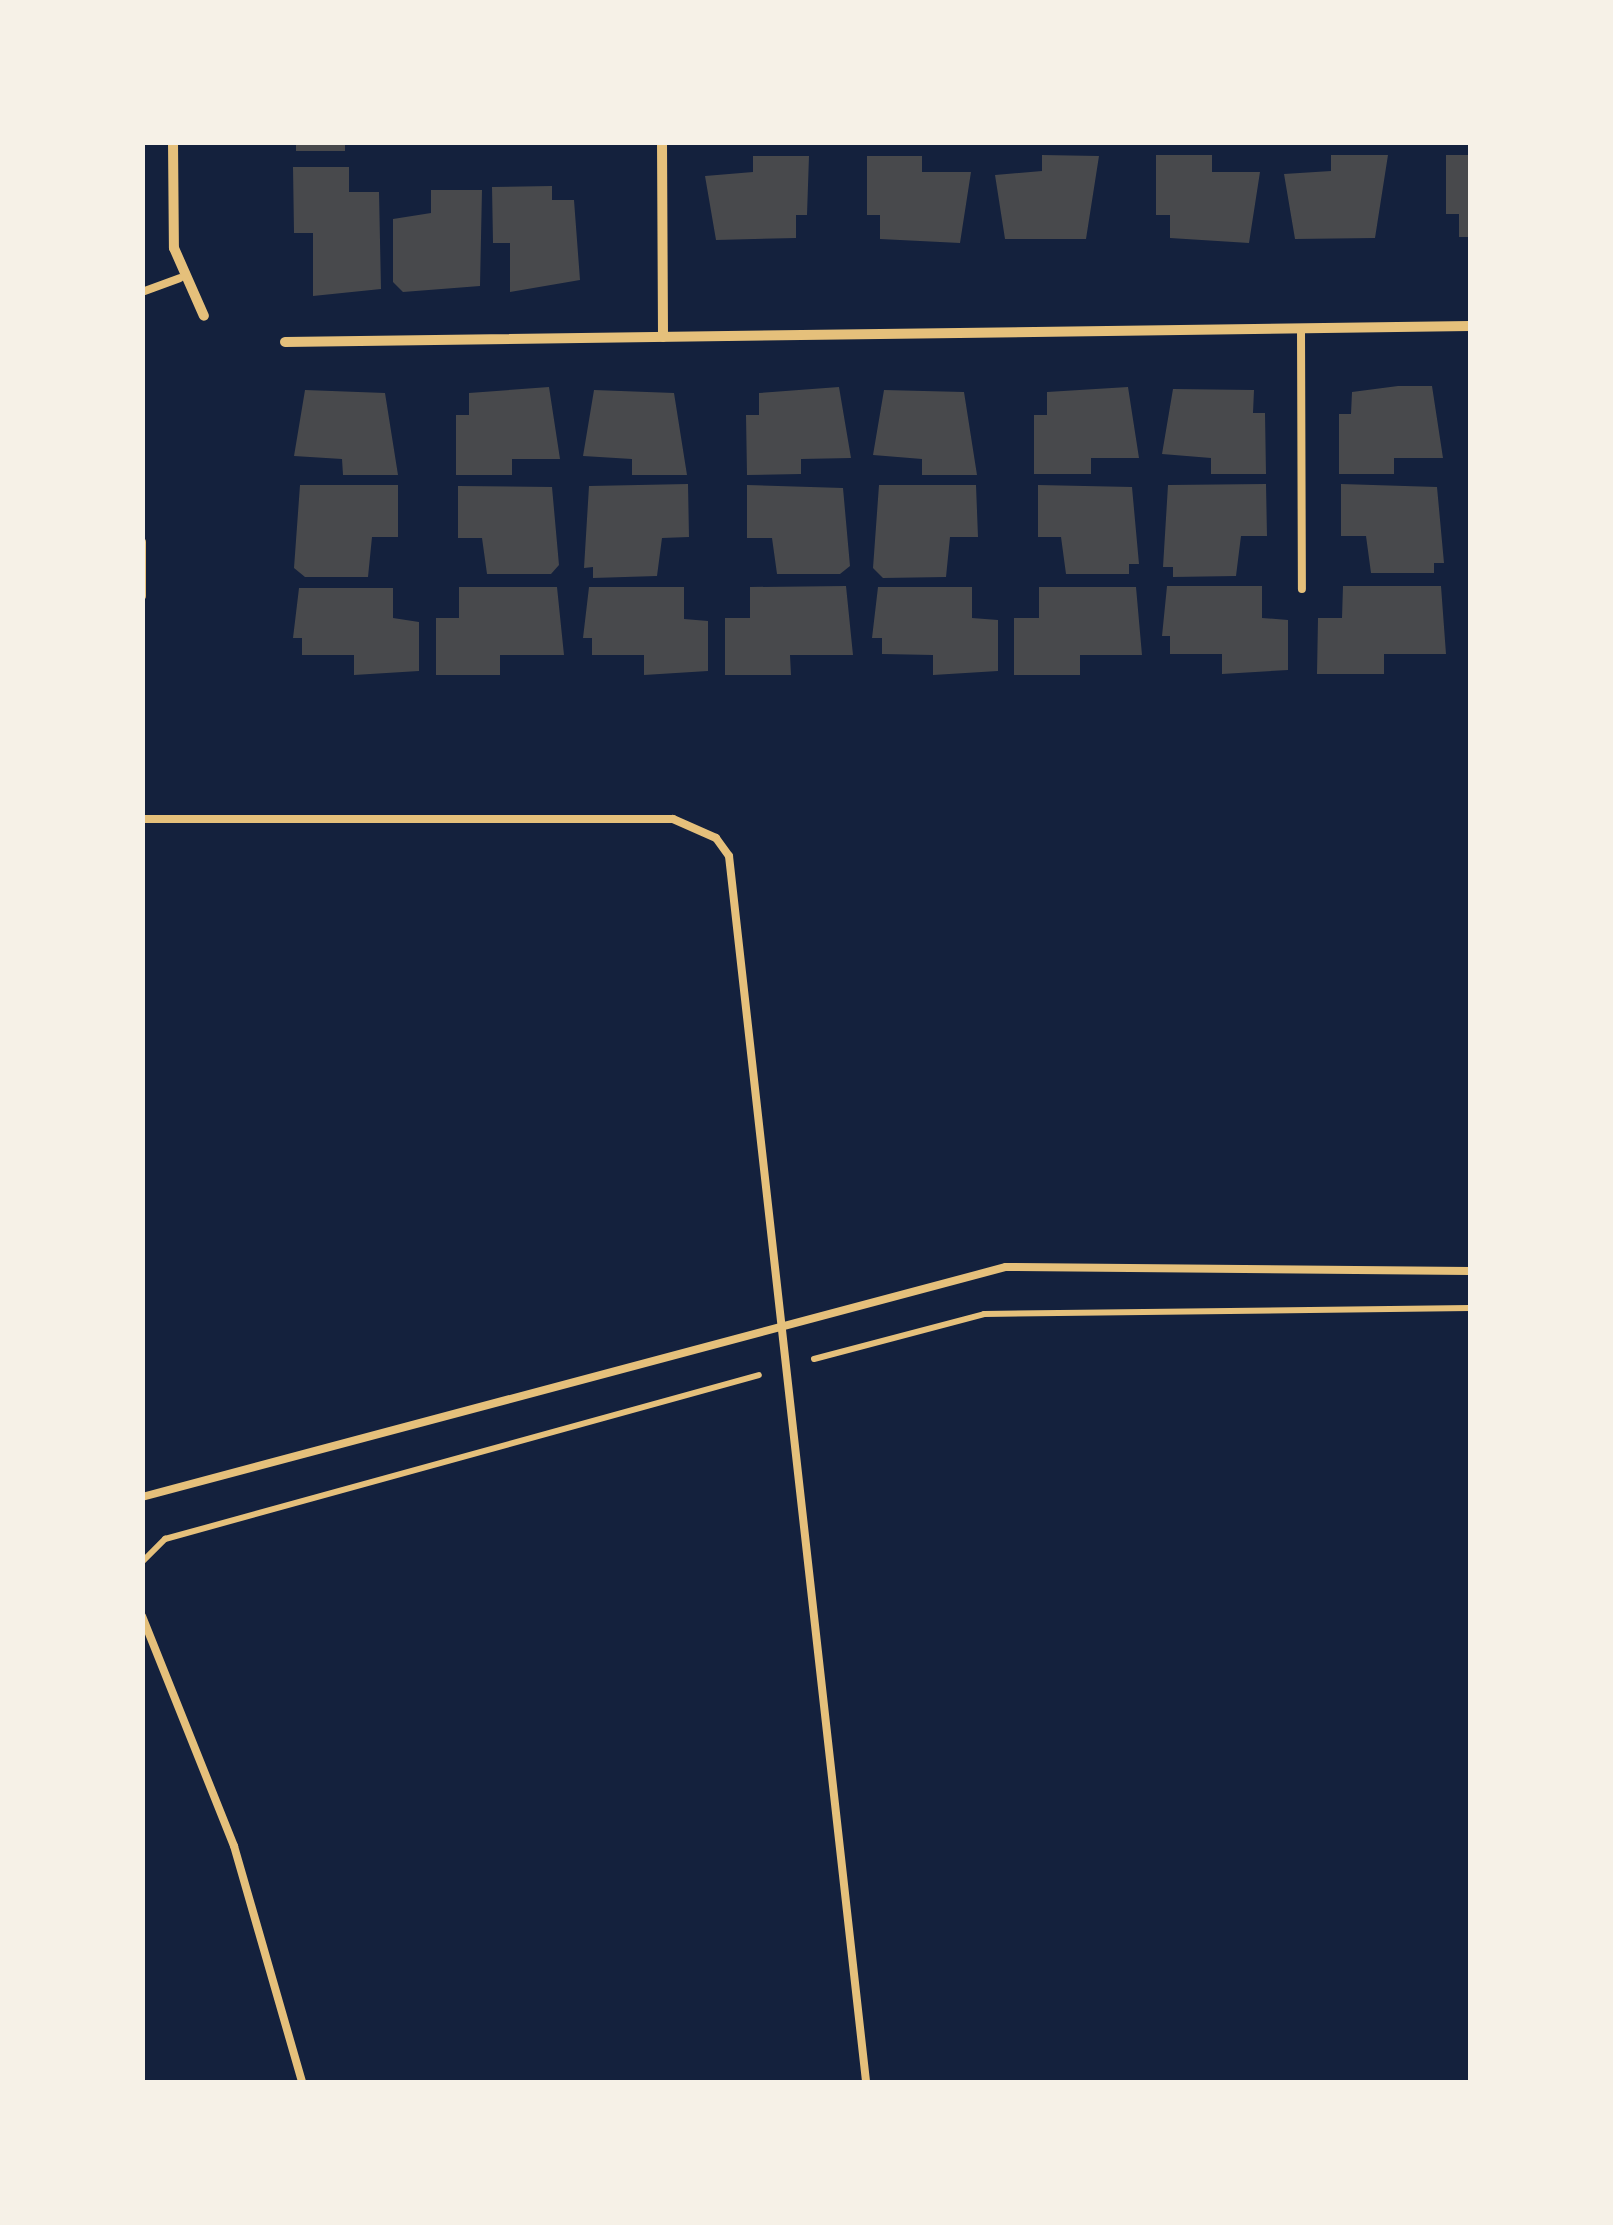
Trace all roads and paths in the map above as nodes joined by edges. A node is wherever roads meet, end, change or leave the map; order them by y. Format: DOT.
graph roads {
  1 [pos="173,142"];
  2 [pos="662,142"];
  3 [pos="180,278"];
  4 [pos="142,292"];
  5 [pos="204,316"];
  6 [pos="1470,326"];
  7 [pos="1300,328"];
  8 [pos="663,338"];
  9 [pos="285,342"];
  10 [pos="142,542"];
  11 [pos="1302,590"];
  12 [pos="142,596"];
  13 [pos="142,819"];
  14 [pos="1470,1270"];
  15 [pos="782,1324"];
  16 [pos="142,1497"];
  17 [pos="142,1616"];
  18 [pos="302,2082"];
  19 [pos="866,2082"];
  1 -- 3 [label="street"];
  2 -- 8 [label="street"];
  3 -- 4 [label="lane"];
  3 -- 5 [label="street"];
  6 -- 7 [label="street"];
  7 -- 8 [label="street"];
  7 -- 11 [label="lane"];
  8 -- 9 [label="street"];
  10 -- 12 [label="lane"];
  13 -- 15 [label="lane"];
  14 -- 15 [label="lane"];
  15 -- 16 [label="lane"];
  15 -- 19 [label="lane"];
  17 -- 18 [label="lane"];
}
